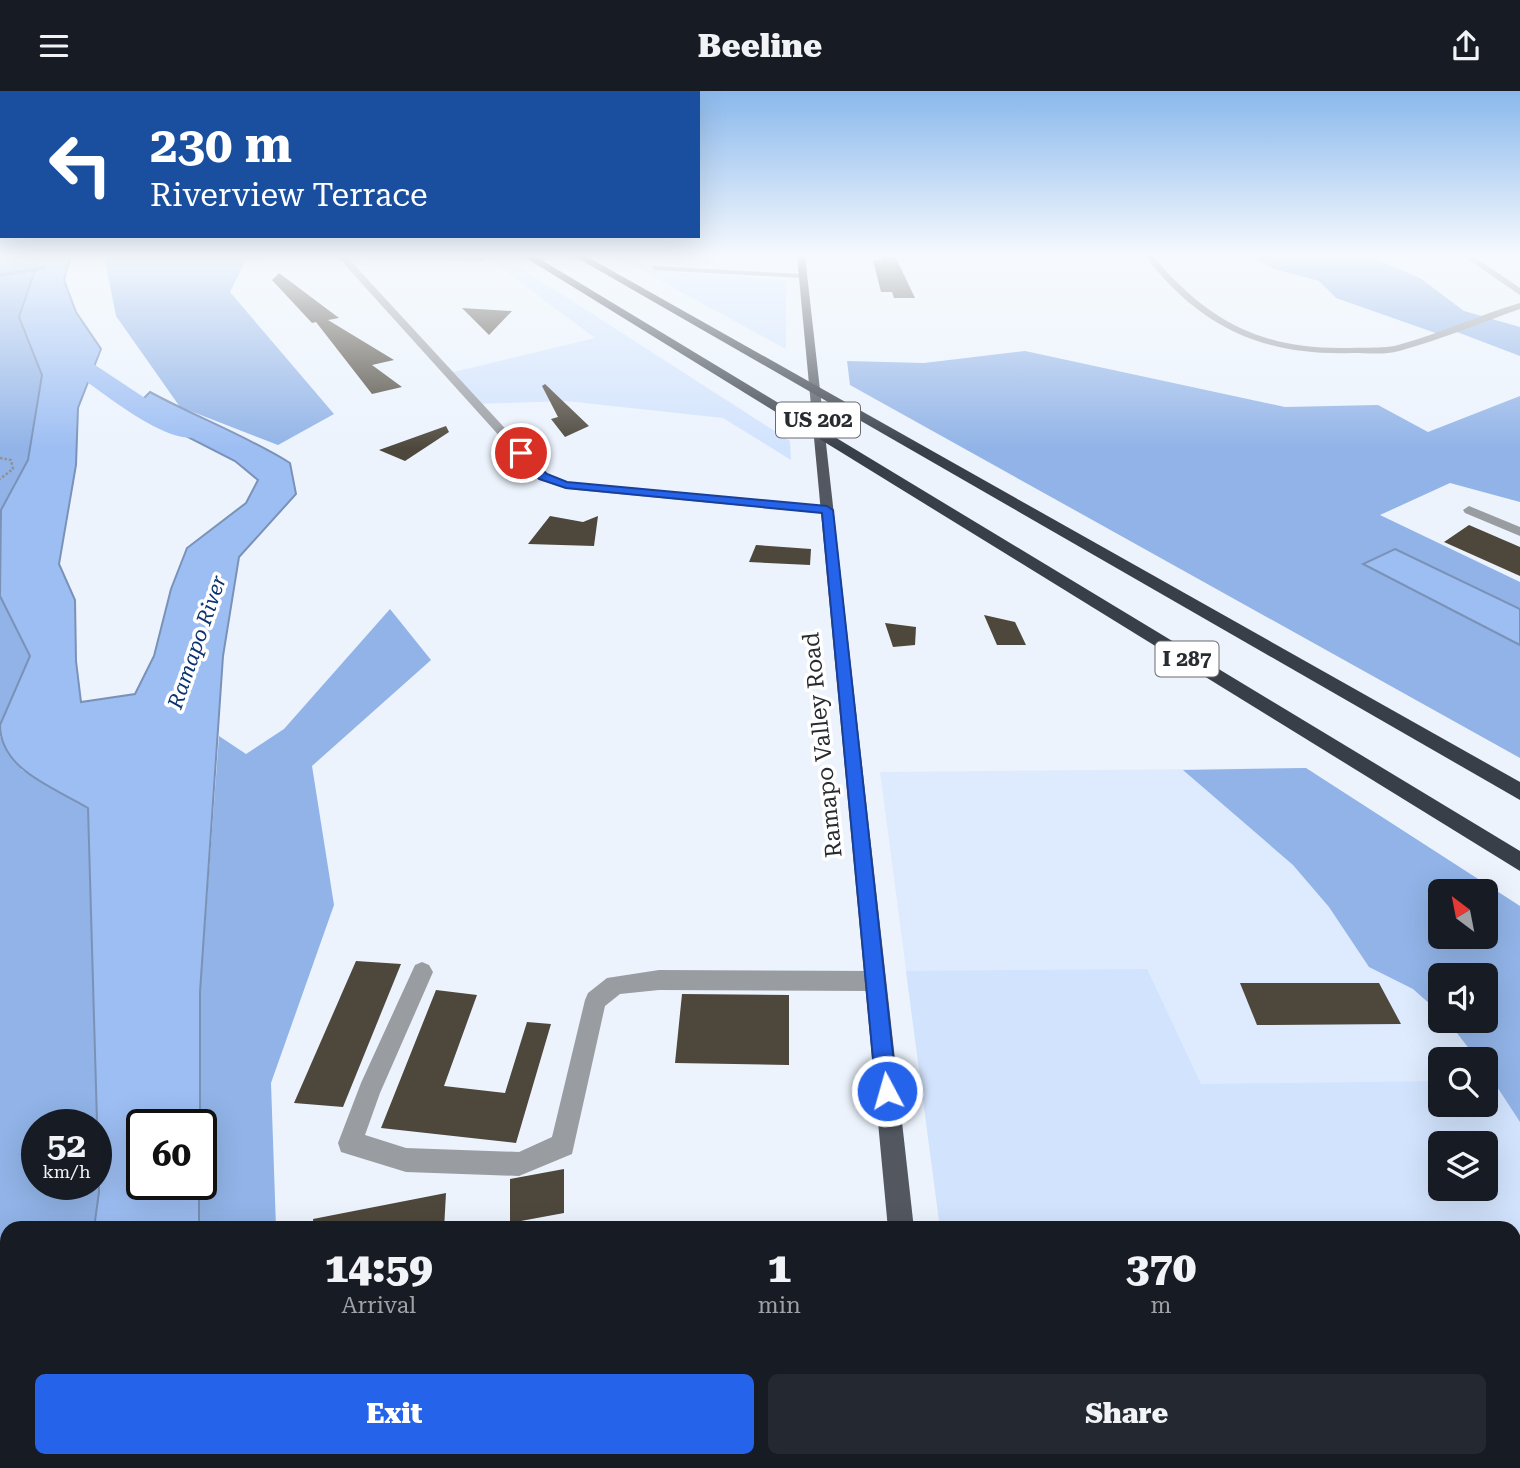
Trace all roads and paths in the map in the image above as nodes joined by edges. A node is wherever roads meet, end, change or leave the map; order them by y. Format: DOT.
graph roads {
  1 [pos="400,320"];
  2 [pos="633,320"];
  3 [pos="692,320"];
  4 [pos="807,320"];
  5 [pos="1216,320"];
  6 [pos="1479,320"];
  7 [pos="0,458"];
  8 [pos="0,479"];
  9 [pos="827,510"];
  10 [pos="1469,510"];
  11 [pos="1520,532"];
  12 [pos="1520,792"];
  13 [pos="1520,862"];
  14 [pos="422,972"];
  15 [pos="875,981"];
  16 [pos="900,1221"];
  1 -- 9 [label="street"];
  2 -- 13 [label="highway, I 287"];
  3 -- 12 [label="highway, I 287"];
  4 -- 9 [label="main road, Ramapo Valley Road / US 202"];
  5 -- 6 [label="street"];
  7 -- 8 [label="path"];
  9 -- 15 [label="main road, Ramapo Valley Road / US 202"];
  10 -- 11 [label="street"];
  14 -- 15 [label="street"];
  15 -- 16 [label="main road, Ramapo Valley Road / US 202"];
}
